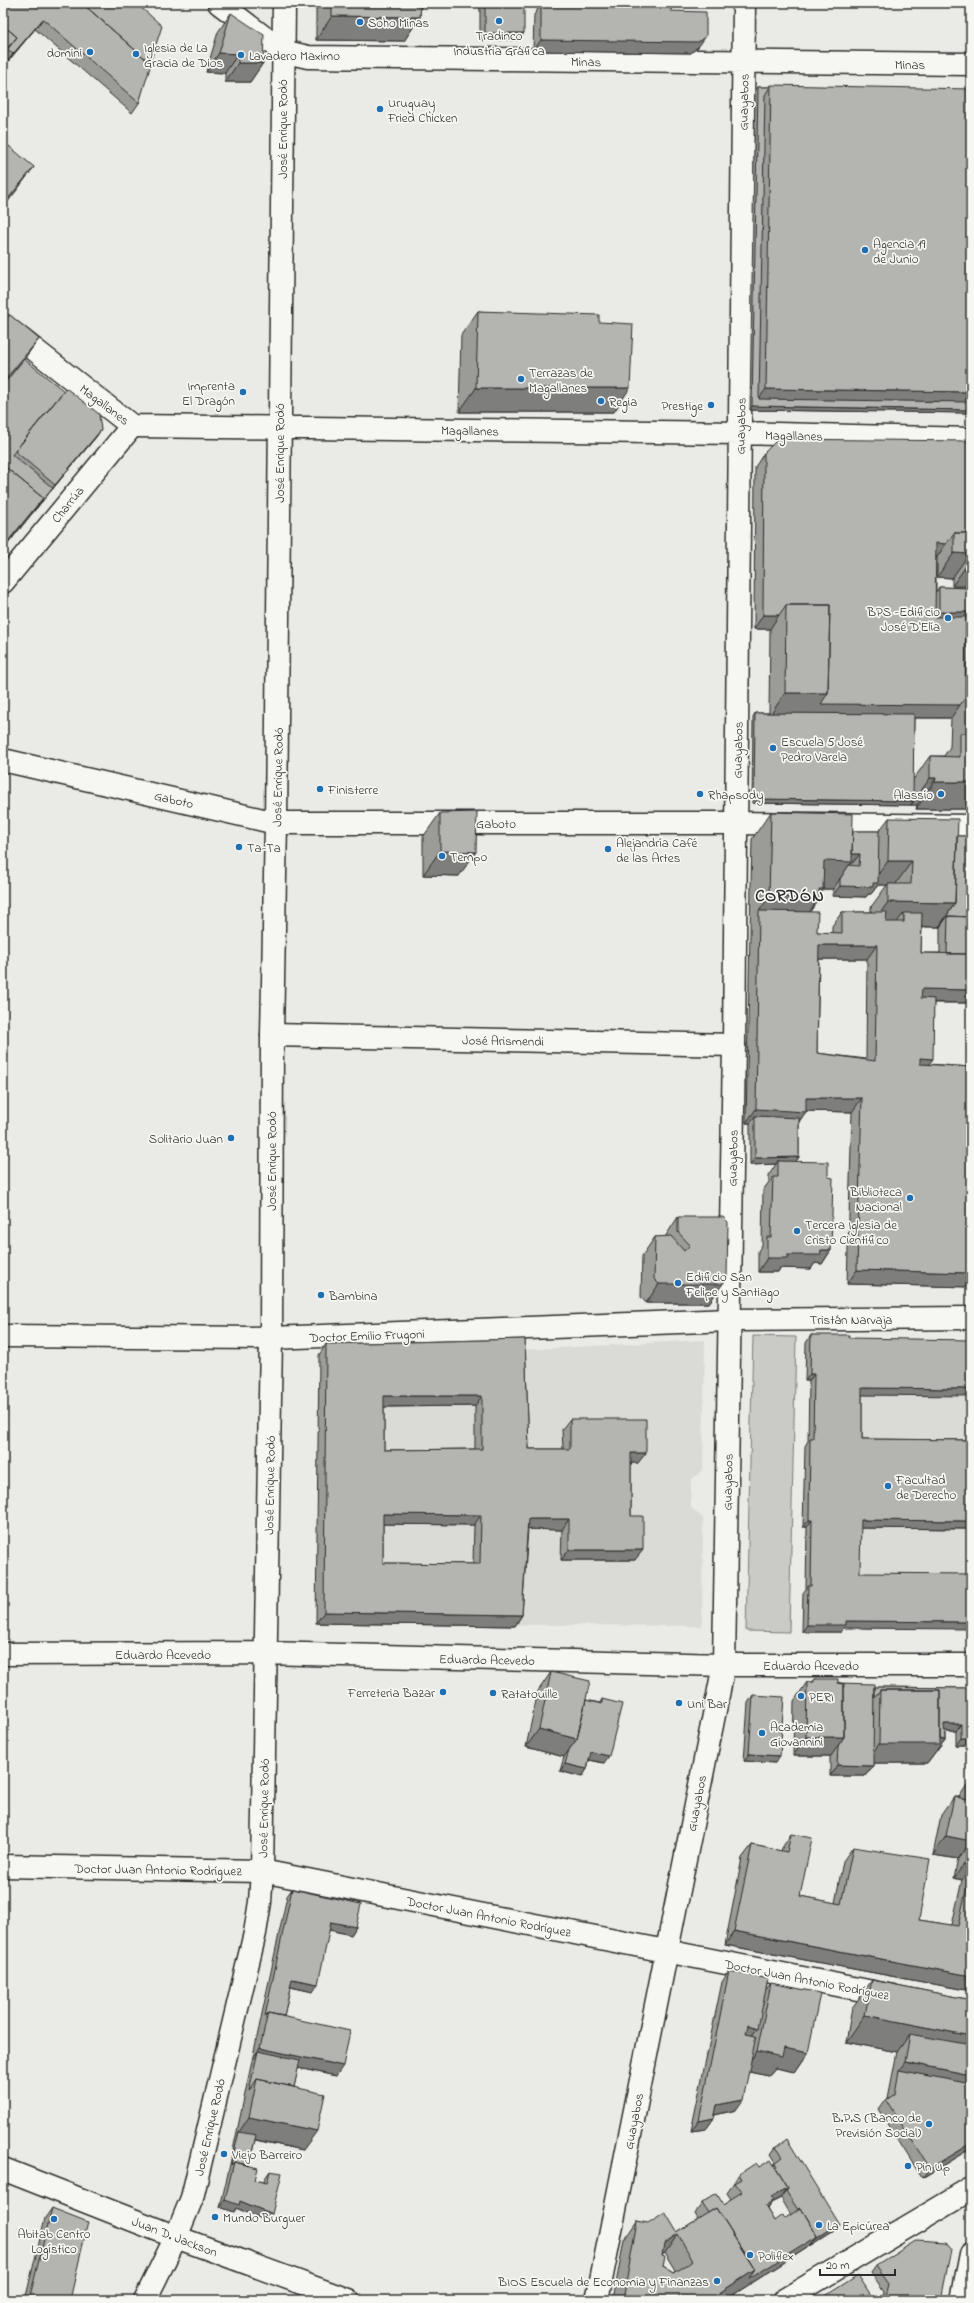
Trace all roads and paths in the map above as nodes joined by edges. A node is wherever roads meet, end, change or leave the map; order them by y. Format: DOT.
graph roads {
  1 [pos="219,3"];
  2 [pos="284,3"];
  3 [pos="744,3"];
  4 [pos="282,51"];
  5 [pos="744,63"];
  6 [pos="971,64"];
  7 [pos="3,325"];
  8 [pos="132,426"];
  9 [pos="279,429"];
  10 [pos="740,433"];
  11 [pos="971,439"];
  12 [pos="3,582"];
  13 [pos="3,760"];
  14 [pos="276,823"];
  15 [pos="736,823"];
  16 [pos="971,826"];
  17 [pos="272,1035"];
  18 [pos="734,1045"];
  19 [pos="971,1318"];
  20 [pos="730,1320"];
  21 [pos="3,1336"];
  22 [pos="271,1338"];
  23 [pos="266,1653"];
  24 [pos="3,1654"];
  25 [pos="724,1665"];
  26 [pos="971,1665"];
  27 [pos="3,1866"];
  28 [pos="262,1871"];
  29 [pos="667,1952"];
  30 [pos="916,2001"];
  31 [pos="3,2169"];
  32 [pos="971,2189"];
  33 [pos="176,2237"];
  34 [pos="971,2254"];
  35 [pos="145,2300"];
  36 [pos="348,2300"];
  37 [pos="597,2300"];
  38 [pos="784,2300"];
  39 [pos="962,2300"];
  1 -- 4 [label="street, Minas"];
  2 -- 4 [label="street, José Enrique Rodó"];
  3 -- 5 [label="street, Guayabos"];
  4 -- 5 [label="street, Minas"];
  4 -- 9 [label="street, José Enrique Rodó"];
  5 -- 6 [label="street, Minas"];
  5 -- 10 [label="street, Guayabos"];
  7 -- 8 [label="street, Magallanes"];
  8 -- 9 [label="street, Magallanes"];
  8 -- 12 [label="street, Charrúa"];
  9 -- 10 [label="street, Magallanes"];
  9 -- 14 [label="street, José Enrique Rodó"];
  10 -- 11 [label="street, Magallanes"];
  10 -- 15 [label="street, Guayabos"];
  13 -- 14 [label="street, Gaboto"];
  14 -- 15 [label="street, Gaboto"];
  14 -- 17 [label="street, José Enrique Rodó"];
  15 -- 16 [label="street, Gaboto"];
  15 -- 18 [label="street, Guayabos"];
  17 -- 18 [label="street, José Arismendi"];
  17 -- 22 [label="street, José Enrique Rodó"];
  18 -- 20 [label="street, Guayabos"];
  19 -- 20 [label="street, Tristán Narvaja"];
  20 -- 22 [label="street, Doctor Emilio Frugoni"];
  20 -- 25 [label="street, Guayabos"];
  21 -- 22 [label="street, Doctor Emilio Frugoni"];
  22 -- 23 [label="street, José Enrique Rodó"];
  23 -- 24 [label="street, Eduardo Acevedo"];
  23 -- 25 [label="street, Eduardo Acevedo"];
  23 -- 28 [label="street, José Enrique Rodó"];
  25 -- 26 [label="street, Eduardo Acevedo"];
  25 -- 29 [label="street, Guayabos"];
  27 -- 28 [label="street, Doctor Juan Antonio Rodríguez"];
  28 -- 29 [label="street, Doctor Juan Antonio Rodríguez"];
  28 -- 33 [label="street, José Enrique Rodó"];
  29 -- 30 [label="street, Doctor Juan Antonio Rodríguez"];
  29 -- 37 [label="street, Guayabos"];
  31 -- 33 [label="street, Juan D. Jackson"];
  32 -- 38 [label="street"];
  33 -- 35 [label="street, José Enrique Rodó"];
  33 -- 36 [label="street, Juan D. Jackson"];
  34 -- 39 [label="street"];
}
